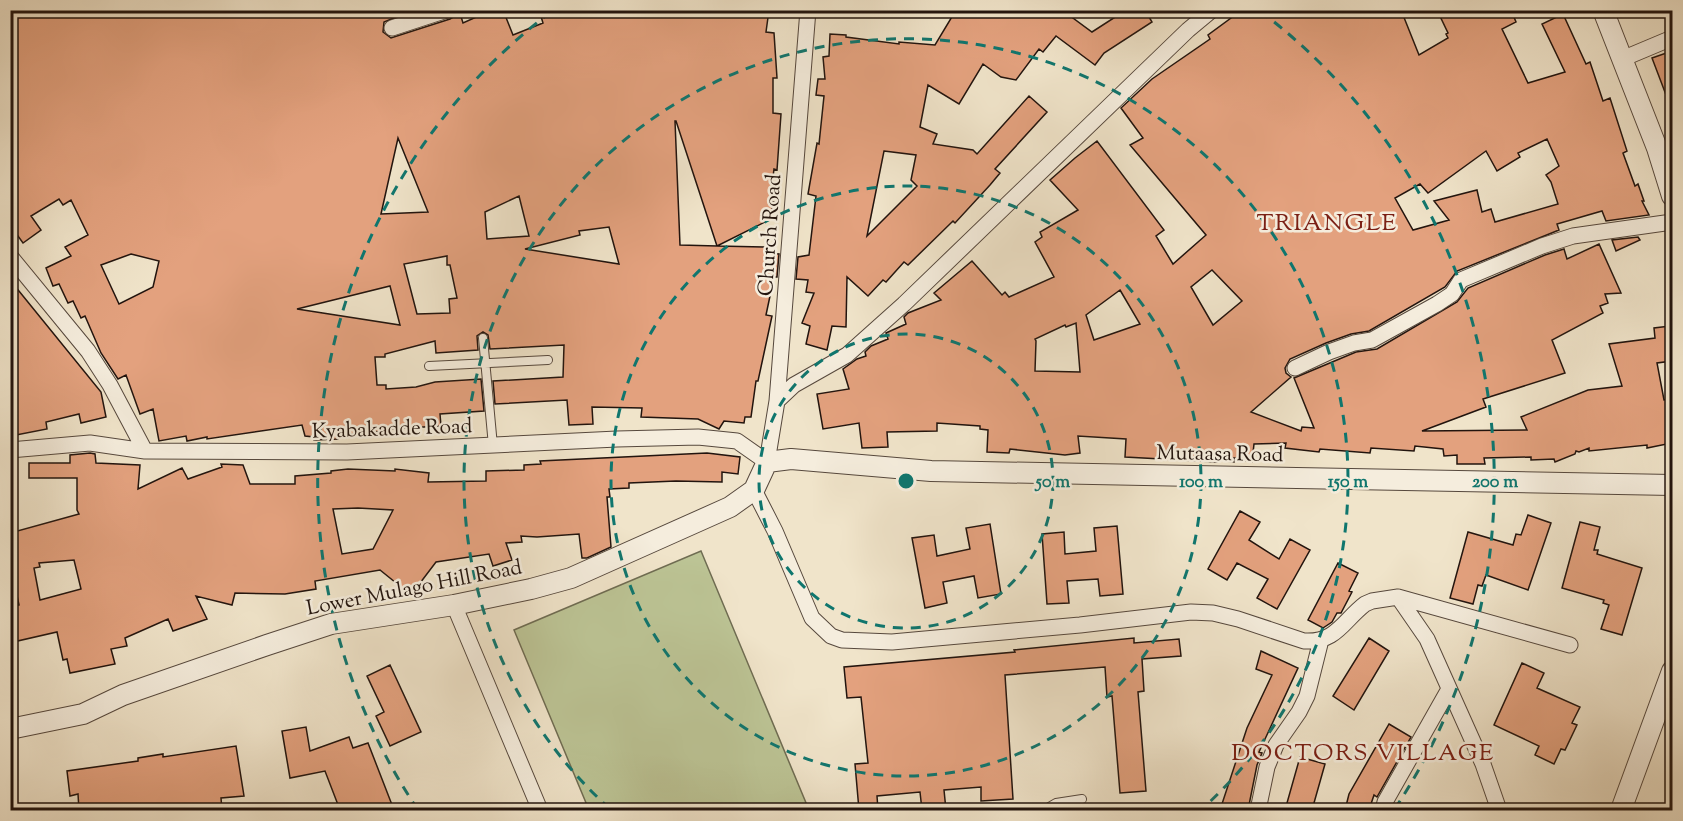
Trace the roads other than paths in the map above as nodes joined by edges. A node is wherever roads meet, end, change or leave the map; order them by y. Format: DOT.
graph roads {
  1 [pos="447,10"];
  2 [pos="808,10"];
  3 [pos="1212,10"];
  4 [pos="1603,10"];
  5 [pos="392,28"];
  6 [pos="1672,38"];
  7 [pos="1622,59"];
  8 [pos="1672,196"];
  9 [pos="1672,222"];
  10 [pos="10,256"];
  11 [pos="483,338"];
  12 [pos="548,360"];
  13 [pos="486,363"];
  14 [pos="429,366"];
  15 [pos="1295,368"];
  16 [pos="777,401"];
  17 [pos="493,446"];
  18 [pos="10,450"];
  19 [pos="145,451"];
  20 [pos="767,462"];
  21 [pos="1672,485"];
  22 [pos="754,490"];
  23 [pos="1398,597"];
  24 [pos="453,605"];
  25 [pos="1321,640"];
  26 [pos="1570,645"];
  27 [pos="1672,671"];
  28 [pos="1449,688"];
  29 [pos="10,729"];
  30 [pos="1082,799"];
  31 [pos="540,810"];
  32 [pos="1044,810"];
  33 [pos="1258,810"];
  34 [pos="1383,810"];
  35 [pos="1499,810"];
  36 [pos="1621,810"];
  1 -- 5 [label="street"];
  2 -- 16 [label="street, Church Road"];
  3 -- 16 [label="street"];
  4 -- 7 [label="street"];
  6 -- 7 [label="street"];
  7 -- 8 [label="street"];
  9 -- 15 [label="street"];
  10 -- 19 [label="street"];
  11 -- 13 [label="lane"];
  12 -- 13 [label="lane"];
  13 -- 14 [label="lane"];
  13 -- 17 [label="lane"];
  16 -- 20 [label="street, Church Road"];
  17 -- 19 [label="street, Kyabakadde Road"];
  17 -- 20 [label="street, Kyabakadde Road"];
  18 -- 19 [label="street, Kyabakadde Road"];
  20 -- 21 [label="street, Mutaasa Road"];
  20 -- 22 [label="street, Lower Mulago Hill Road"];
  22 -- 24 [label="street, Lower Mulago Hill Road"];
  22 -- 25 [label="street"];
  23 -- 25 [label="street"];
  23 -- 26 [label="street"];
  23 -- 28 [label="street"];
  24 -- 29 [label="street, Lower Mulago Hill Road"];
  24 -- 31 [label="street"];
  25 -- 33 [label="street"];
  27 -- 36 [label="street"];
  28 -- 34 [label="street"];
  28 -- 35 [label="street"];
  30 -- 32 [label="lane"];
}
